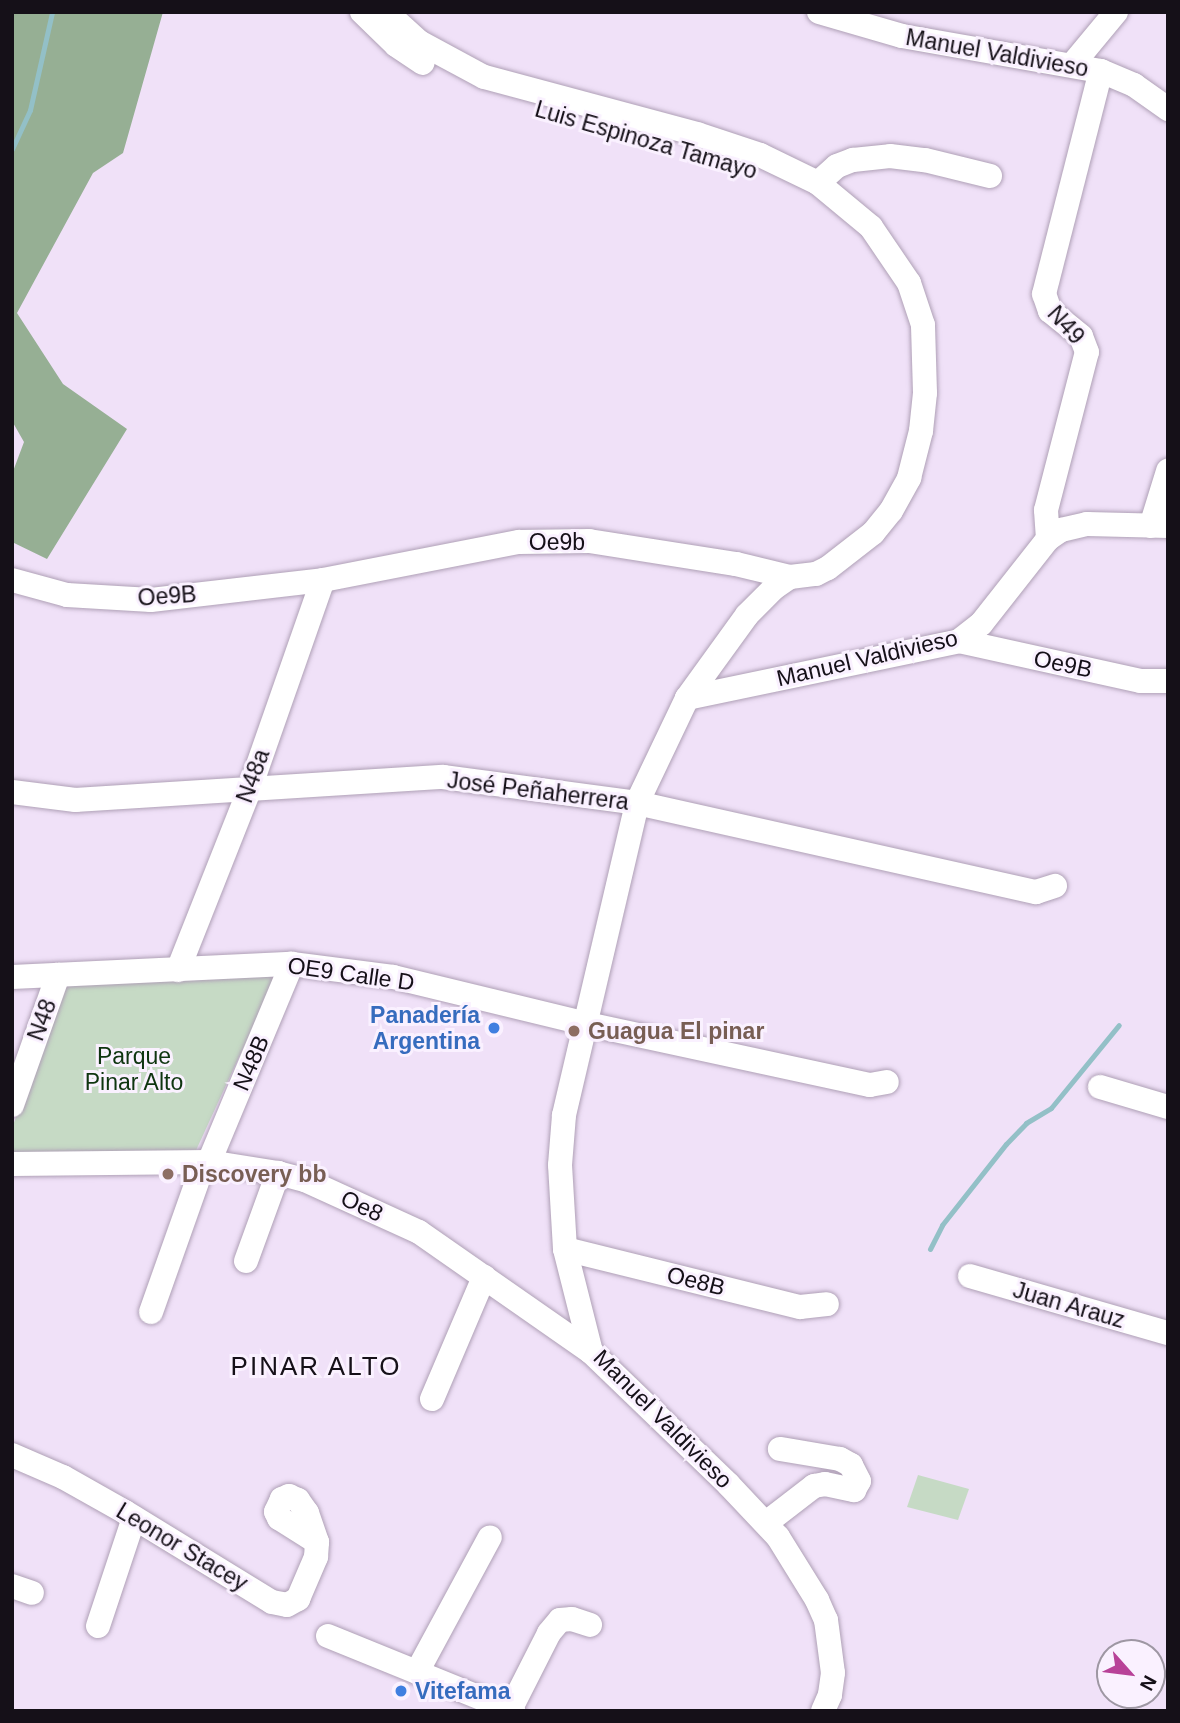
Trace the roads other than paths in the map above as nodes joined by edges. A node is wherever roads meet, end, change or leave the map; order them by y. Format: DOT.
graph roads {
  1 [pos="362,12"];
  2 [pos="386,12"];
  3 [pos="819,12"];
  4 [pos="1116,12"];
  5 [pos="1072,65"];
  6 [pos="1101,71"];
  7 [pos="1168,109"];
  8 [pos="605,118"];
  9 [pos="990,176"];
  10 [pos="818,183"];
  11 [pos="923,338"];
  12 [pos="1168,471"];
  13 [pos="1160,526"];
  14 [pos="1048,539"];
  15 [pos="790,577"];
  16 [pos="12,580"];
  17 [pos="323,580"];
  18 [pos="959,641"];
  19 [pos="1168,681"];
  20 [pos="687,698"];
  21 [pos="250,788"];
  22 [pos="12,792"];
  23 [pos="637,803"];
  24 [pos="1055,886"];
  25 [pos="292,964"];
  26 [pos="178,970"];
  27 [pos="58,975"];
  28 [pos="12,977"];
  29 [pos="587,1024"];
  30 [pos="887,1082"];
  31 [pos="1100,1087"];
  32 [pos="12,1105"];
  33 [pos="1168,1107"];
  34 [pos="206,1162"];
  35 [pos="12,1164"];
  36 [pos="278,1173"];
  37 [pos="565,1249"];
  38 [pos="246,1261"];
  39 [pos="970,1276"];
  40 [pos="484,1277"];
  41 [pos="827,1304"];
  42 [pos="151,1312"];
  43 [pos="1168,1333"];
  44 [pos="591,1352"];
  45 [pos="432,1399"];
  46 [pos="780,1448"];
  47 [pos="12,1455"];
  48 [pos="134,1518"];
  49 [pos="766,1522"];
  50 [pos="490,1537"];
  51 [pos="317,1542"];
  52 [pos="590,1625"];
  53 [pos="99,1626"];
  54 [pos="328,1636"];
  55 [pos="417,1672"];
  56 [pos="512,1710"];
  57 [pos="823,1711"];
  1 -- 8 [label="street, Luis Espinoza Tamayo"];
  2 -- 8 [label="street, Luis Espinoza Tamayo"];
  3 -- 5 [label="street, Manuel Valdivieso"];
  4 -- 5 [label="street"];
  5 -- 6 [label="street, Manuel Valdivieso"];
  6 -- 7 [label="street, Manuel Valdivieso"];
  6 -- 14 [label="street, N49"];
  8 -- 10 [label="street, Luis Espinoza Tamayo"];
  8 -- 11 [label="street, Luis Espinoza Tamayo"];
  9 -- 10 [label="street"];
  10 -- 11 [label="street, Luis Espinoza Tamayo"];
  11 -- 15 [label="street, Luis Espinoza Tamayo"];
  12 -- 13 [label="street"];
  13 -- 14 [label="street, Manuel Valdivieso"];
  14 -- 18 [label="street, Manuel Valdivieso"];
  15 -- 17 [label="street, Oe9b"];
  15 -- 20 [label="street, Manuel Valdivieso"];
  16 -- 17 [label="street, Oe9B"];
  17 -- 21 [label="street, N48a"];
  18 -- 19 [label="street, Oe9B"];
  18 -- 20 [label="street, Manuel Valdivieso"];
  20 -- 23 [label="street, Manuel Valdivieso"];
  21 -- 22 [label="street, José Peñaherrera"];
  21 -- 23 [label="street, José Peñaherrera"];
  21 -- 26 [label="street, N48a"];
  23 -- 24 [label="street, José Peñaherrera"];
  23 -- 29 [label="street, Manuel Valdivieso"];
  25 -- 26 [label="street, OE9 Calle D"];
  25 -- 29 [label="street, OE9 Calle D"];
  25 -- 34 [label="street, N48B"];
  26 -- 27 [label="street, OE9 Calle D"];
  27 -- 28 [label="street, OE9 Calle D"];
  27 -- 32 [label="street, N48"];
  29 -- 30 [label="street, OE9 Calle D"];
  29 -- 37 [label="street, Manuel Valdivieso"];
  31 -- 33 [label="street"];
  34 -- 35 [label="street, Oe8"];
  34 -- 36 [label="street, Oe8"];
  34 -- 42 [label="street, N48B"];
  36 -- 38 [label="street"];
  36 -- 40 [label="street, Oe8"];
  37 -- 41 [label="street, Oe8B"];
  37 -- 44 [label="street, Manuel Valdivieso"];
  39 -- 43 [label="street, Juan Arauz"];
  40 -- 44 [label="street, Oe8"];
  40 -- 45 [label="street"];
  44 -- 49 [label="street, Manuel Valdivieso"];
  46 -- 49 [label="street"];
  47 -- 48 [label="street, Leonor Stacey"];
  48 -- 51 [label="street, Leonor Stacey"];
  48 -- 53 [label="street"];
  49 -- 57 [label="street, Manuel Valdivieso"];
  50 -- 55 [label="street"];
  52 -- 56 [label="street"];
  54 -- 55 [label="street"];
  55 -- 56 [label="street"];
}
